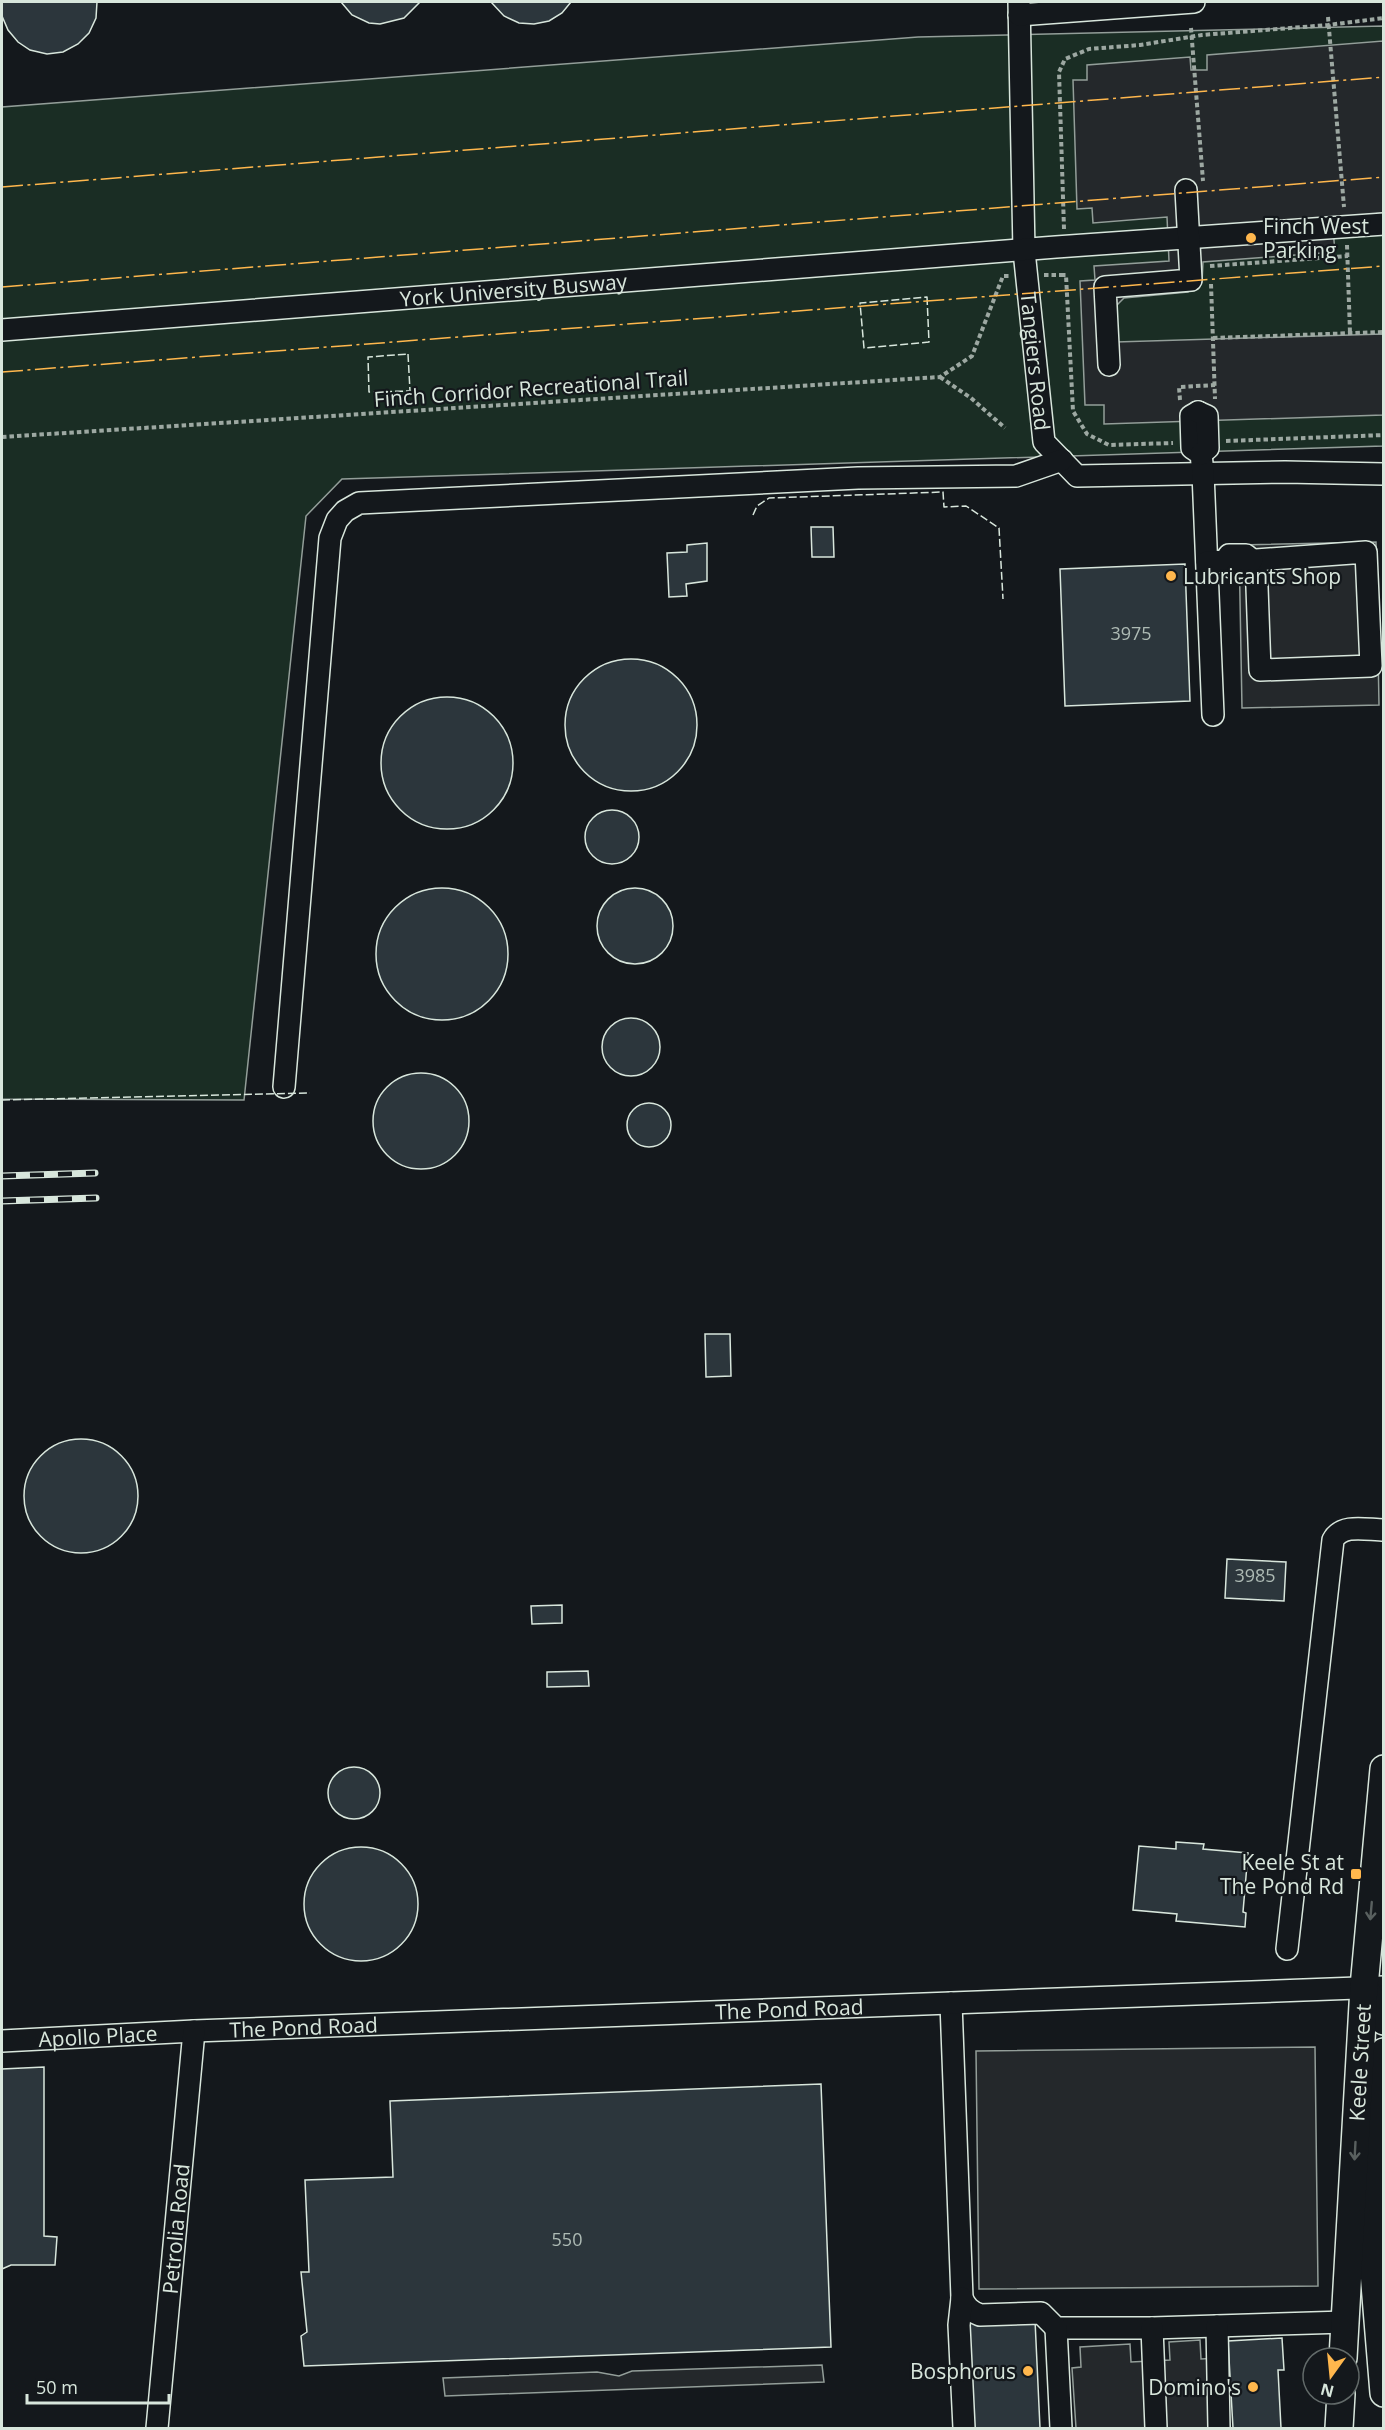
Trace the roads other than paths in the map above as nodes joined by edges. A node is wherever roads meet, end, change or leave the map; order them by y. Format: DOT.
graph roads {
  1 [pos="1194,2"];
  2 [pos="1019,8"];
  3 [pos="1186,190"];
  4 [pos="1383,224"];
  5 [pos="1190,238"];
  6 [pos="1024,251"];
  7 [pos="2,330"];
  8 [pos="1109,365"];
  9 [pos="1198,406"];
  10 [pos="1062,460"];
  11 [pos="1202,464"];
  12 [pos="1382,473"];
  13 [pos="1254,560"];
  14 [pos="1216,561"];
  15 [pos="1213,715"];
  16 [pos="284,1088"];
  17 [pos="1383,1530"];
  18 [pos="1383,1769"];
  19 [pos="1287,1949"];
  20 [pos="1374,1987"];
  21 [pos="951,2003"];
  22 [pos="1383,2021"];
  23 [pos="194,2031"];
  24 [pos="2,2042"];
  25 [pos="1383,2052"];
  26 [pos="962,2298"];
  27 [pos="1345,2322"];
  28 [pos="1217,2326"];
  29 [pos="1056,2328"];
  30 [pos="1152,2328"];
  31 [pos="1344,2346"];
  32 [pos="1383,2393"];
  33 [pos="1340,2406"];
  34 [pos="157,2428"];
  35 [pos="964,2428"];
  36 [pos="1060,2428"];
  37 [pos="1156,2428"];
  38 [pos="1219,2428"];
  39 [pos="1339,2428"];
  1 -- 2 [label="street"];
  2 -- 6 [label="street, Tangiers Road"];
  3 -- 5 [label="street"];
  4 -- 5 [label="street, York University Busway"];
  5 -- 6 [label="street, York University Busway"];
  5 -- 8 [label="street"];
  6 -- 7 [label="street, York University Busway"];
  6 -- 10 [label="street, Tangiers Road"];
  9 -- 11 [label="street"];
  10 -- 11 [label="street, Tangiers Road"];
  10 -- 16 [label="street"];
  11 -- 12 [label="street, Tangiers Road"];
  11 -- 14 [label="street"];
  13 -- 13 [label="street"];
  13 -- 14 [label="street"];
  14 -- 15 [label="street"];
  17 -- 19 [label="street"];
  18 -- 20 [label="main road, Keele Street, one-way"];
  20 -- 21 [label="street, The Pond Road"];
  20 -- 22 [label="main road"];
  20 -- 27 [label="main road, Keele Street, one-way"];
  21 -- 23 [label="street, The Pond Road"];
  21 -- 26 [label="street"];
  23 -- 24 [label="street, Apollo Place"];
  23 -- 34 [label="street, Petrolia Road"];
  25 -- 32 [label="main road"];
  26 -- 29 [label="street"];
  26 -- 35 [label="street"];
  27 -- 28 [label="street"];
  27 -- 31 [label="main road, Keele Street"];
  28 -- 30 [label="street"];
  28 -- 38 [label="street"];
  29 -- 30 [label="street"];
  29 -- 36 [label="street"];
  30 -- 37 [label="street"];
  33 -- 39 [label="main road"];
}
